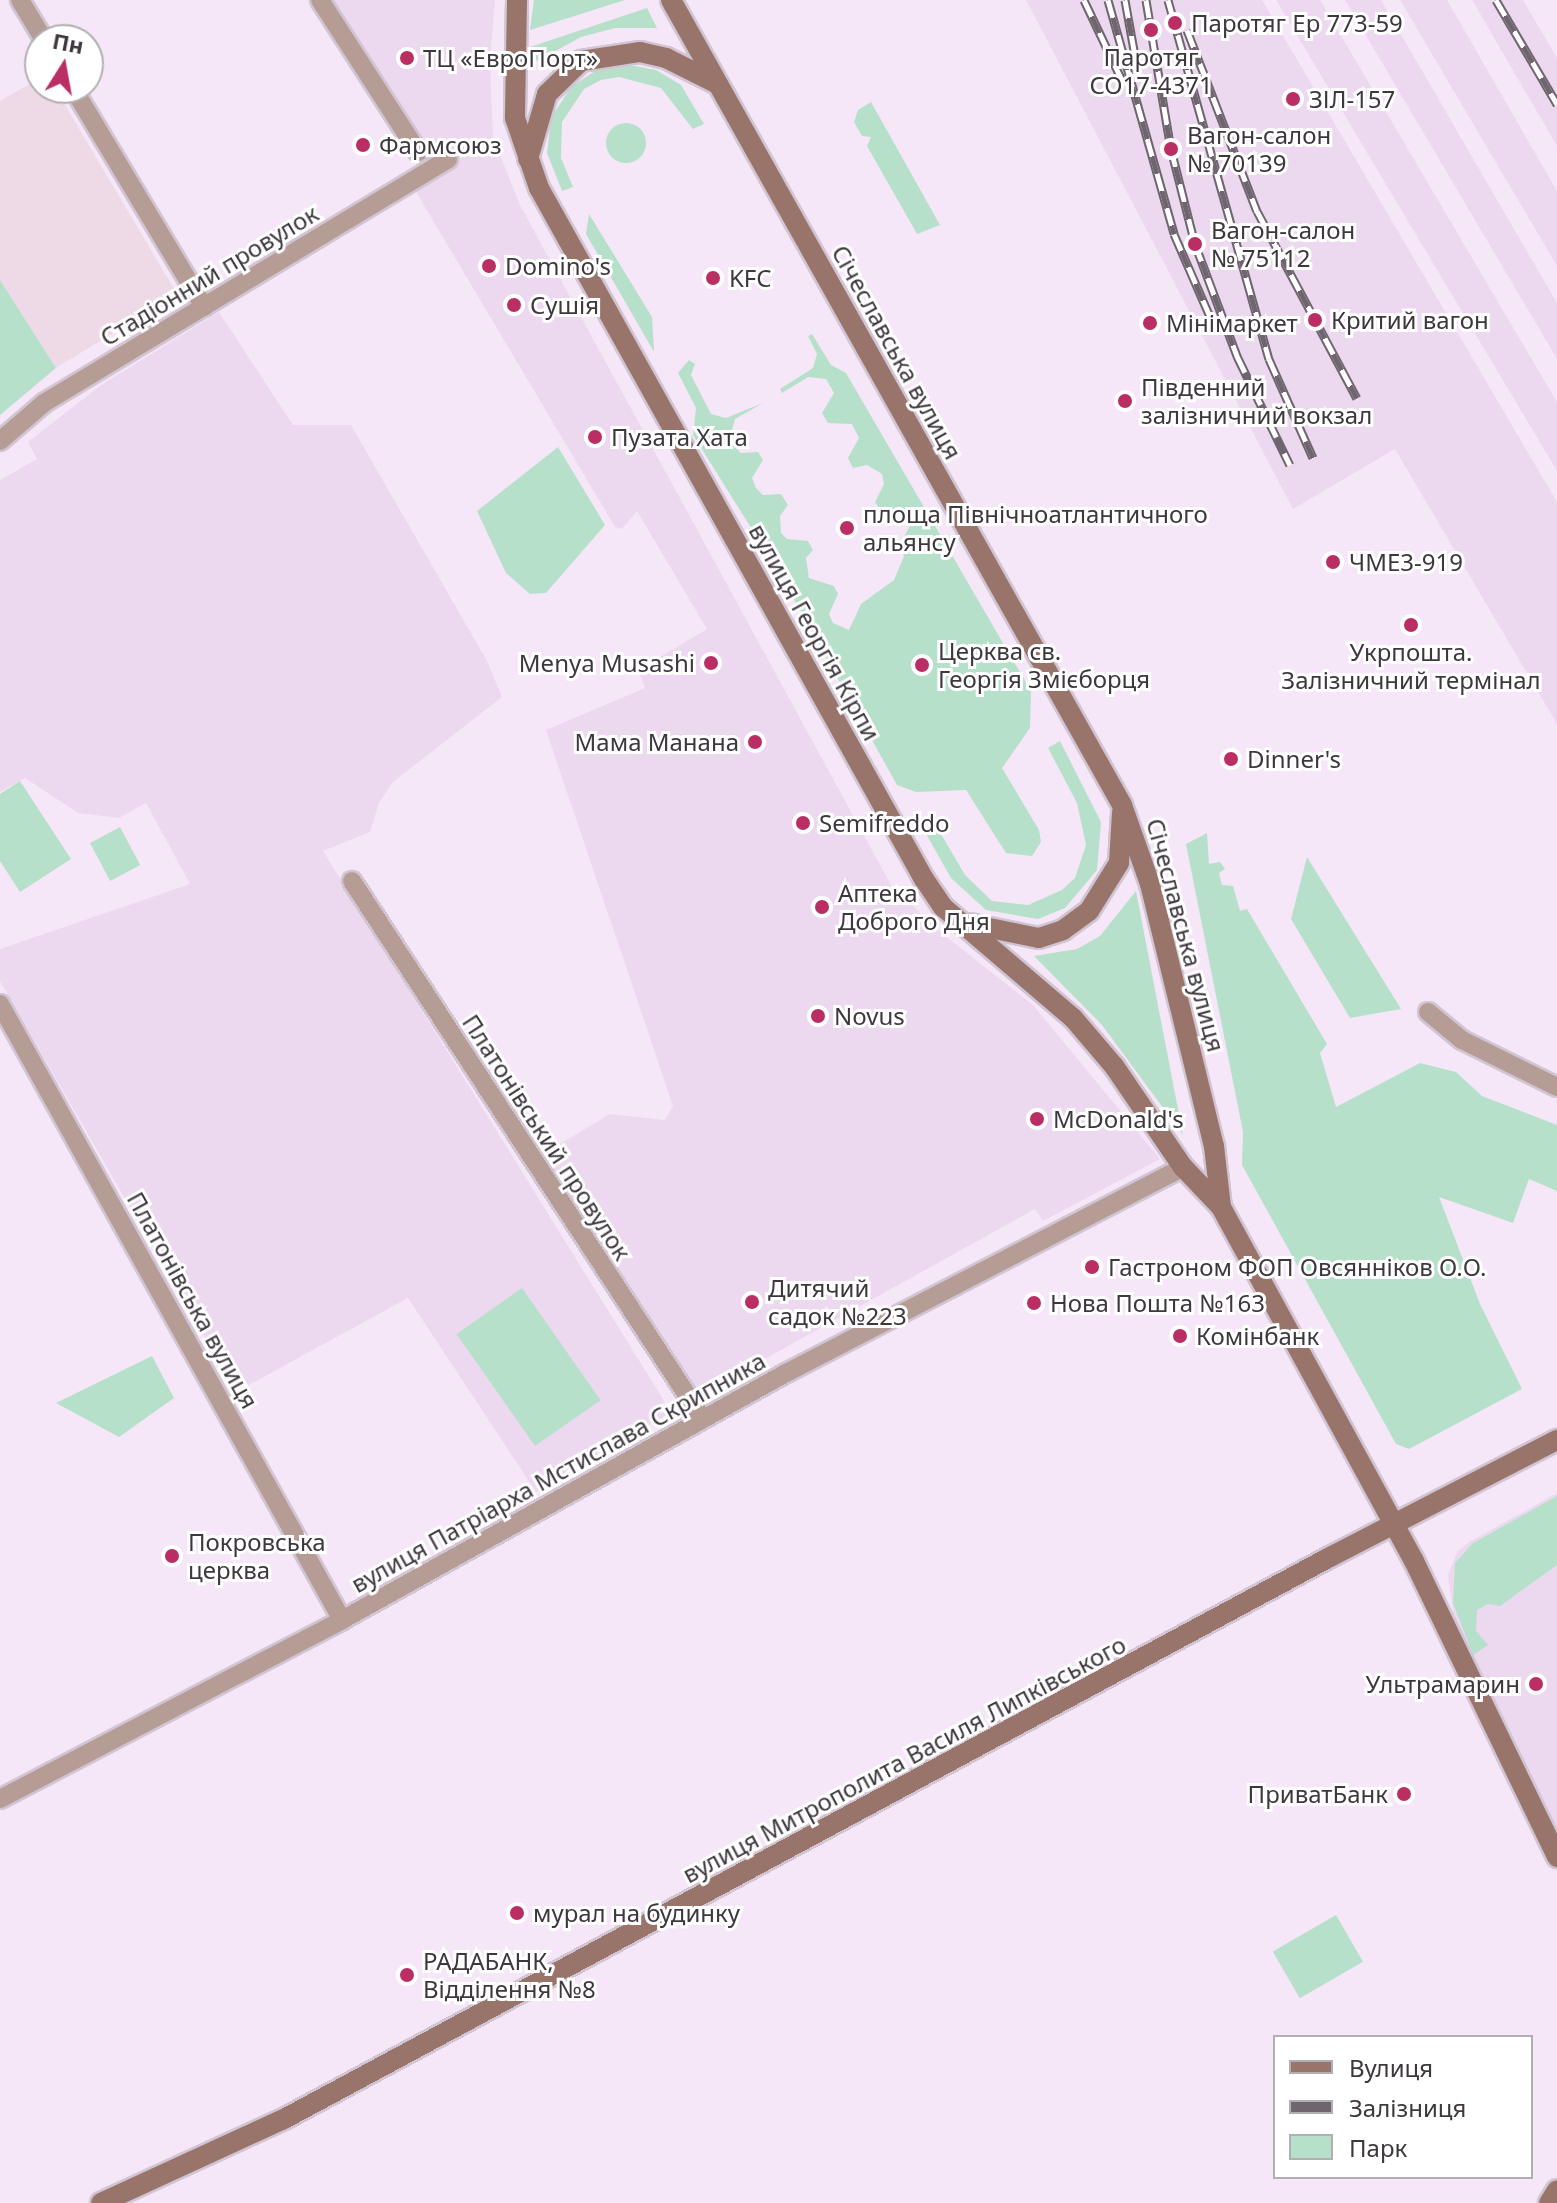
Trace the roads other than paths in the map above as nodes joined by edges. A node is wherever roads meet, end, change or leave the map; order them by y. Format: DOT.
graph roads {
  1 [pos="20,0"];
  2 [pos="320,0"];
  3 [pos="517,0"];
  4 [pos="671,0"];
  5 [pos="34,24"];
  6 [pos="718,84"];
  7 [pos="83,104"];
  8 [pos="418,152"];
  9 [pos="448,159"];
  10 [pos="528,160"];
  11 [pos="204,307"];
  12 [pos="0,441"];
  13 [pos="1122,805"];
  14 [pos="352,881"];
  15 [pos="959,921"];
  16 [pos="0,1004"];
  17 [pos="1428,1012"];
  18 [pos="1557,1087"];
  19 [pos="1183,1167"];
  20 [pos="1221,1207"];
  21 [pos="702,1418"];
  22 [pos="1557,1440"];
  23 [pos="1394,1523"];
  24 [pos="342,1620"];
  25 [pos="0,1799"];
  26 [pos="1557,1857"];
  27 [pos="1557,2190"];
  28 [pos="101,2203"];
  29 [pos="1549,2203"];
  1 -- 5 [label="street"];
  2 -- 8 [label="street"];
  3 -- 10 [label="street, вулиця Георгія Кірпи"];
  4 -- 6 [label="street, Січеславська вулиця"];
  6 -- 10 [label="street"];
  6 -- 13 [label="street, Січеславська вулиця"];
  7 -- 11 [label="street"];
  9 -- 11 [label="street, Стадіонний провулок"];
  10 -- 15 [label="street, вулиця Георгія Кірпи"];
  11 -- 12 [label="street, Стадіонний провулок"];
  13 -- 15 [label="street"];
  13 -- 20 [label="street, Січеславська вулиця"];
  14 -- 21 [label="street, Платонівський провулок"];
  15 -- 19 [label="street, вулиця Георгія Кірпи"];
  16 -- 24 [label="street, Платонівська вулиця"];
  17 -- 18 [label="street"];
  19 -- 20 [label="street, вулиця Георгія Кірпи"];
  19 -- 21 [label="street, вулиця Патріарха Мстислава Скрипника"];
  20 -- 23 [label="street, Січеславська вулиця"];
  21 -- 24 [label="street, вулиця Патріарха Мстислава Скрипника"];
  22 -- 23 [label="street, вулиця Митрополита Василя Липківського"];
  23 -- 26 [label="street, Січеславська вулиця"];
  23 -- 28 [label="street, вулиця Митрополита Василя Липківського"];
  24 -- 25 [label="street, вулиця Патріарха Мстислава Скрипника"];
  27 -- 29 [label="street"];
}
